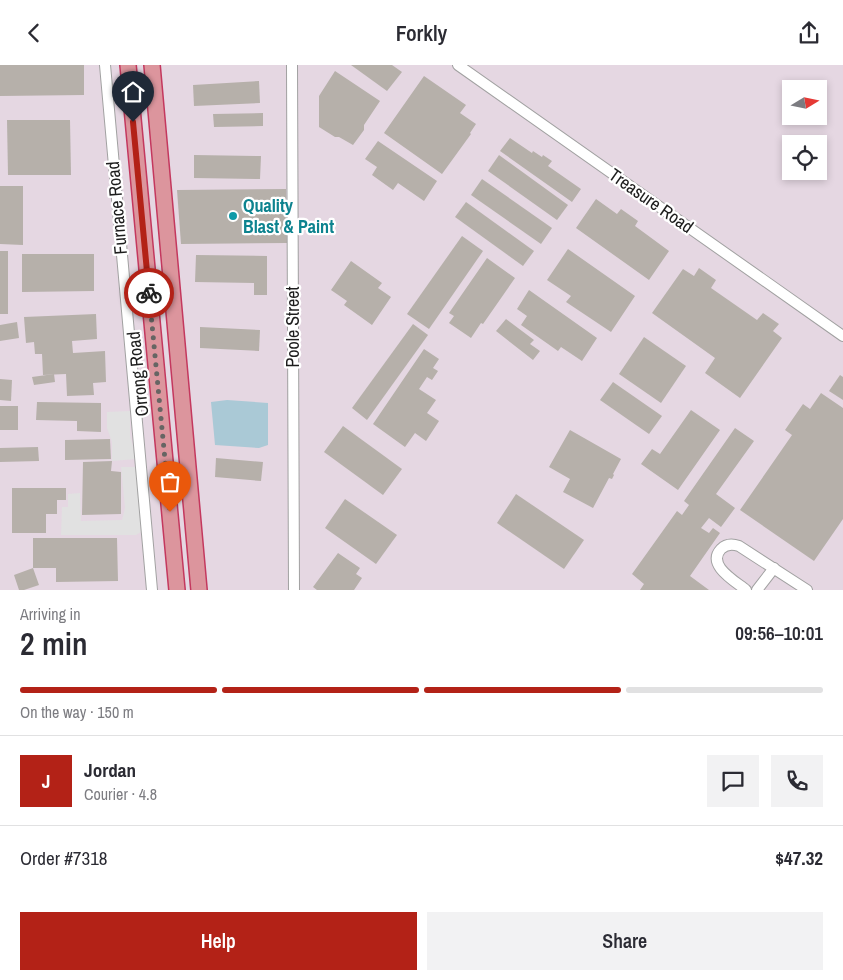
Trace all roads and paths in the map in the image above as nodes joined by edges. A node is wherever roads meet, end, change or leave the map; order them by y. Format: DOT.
graph roads {
  1 [pos="105,65"];
  2 [pos="128,65"];
  3 [pos="152,65"];
  4 [pos="292,65"];
  5 [pos="458,65"];
  6 [pos="843,336"];
  7 [pos="774,568"];
  8 [pos="152,590"];
  9 [pos="176,590"];
  10 [pos="199,590"];
  11 [pos="294,590"];
  12 [pos="746,590"];
  13 [pos="757,590"];
  14 [pos="807,590"];
  1 -- 8 [label="street, Furnace Road"];
  2 -- 9 [label="highway, Orrong Road"];
  3 -- 10 [label="highway"];
  4 -- 11 [label="street, Poole Street"];
  5 -- 6 [label="street, Treasure Road"];
  7 -- 12 [label="street"];
  7 -- 13 [label="street"];
  7 -- 14 [label="street"];
}
